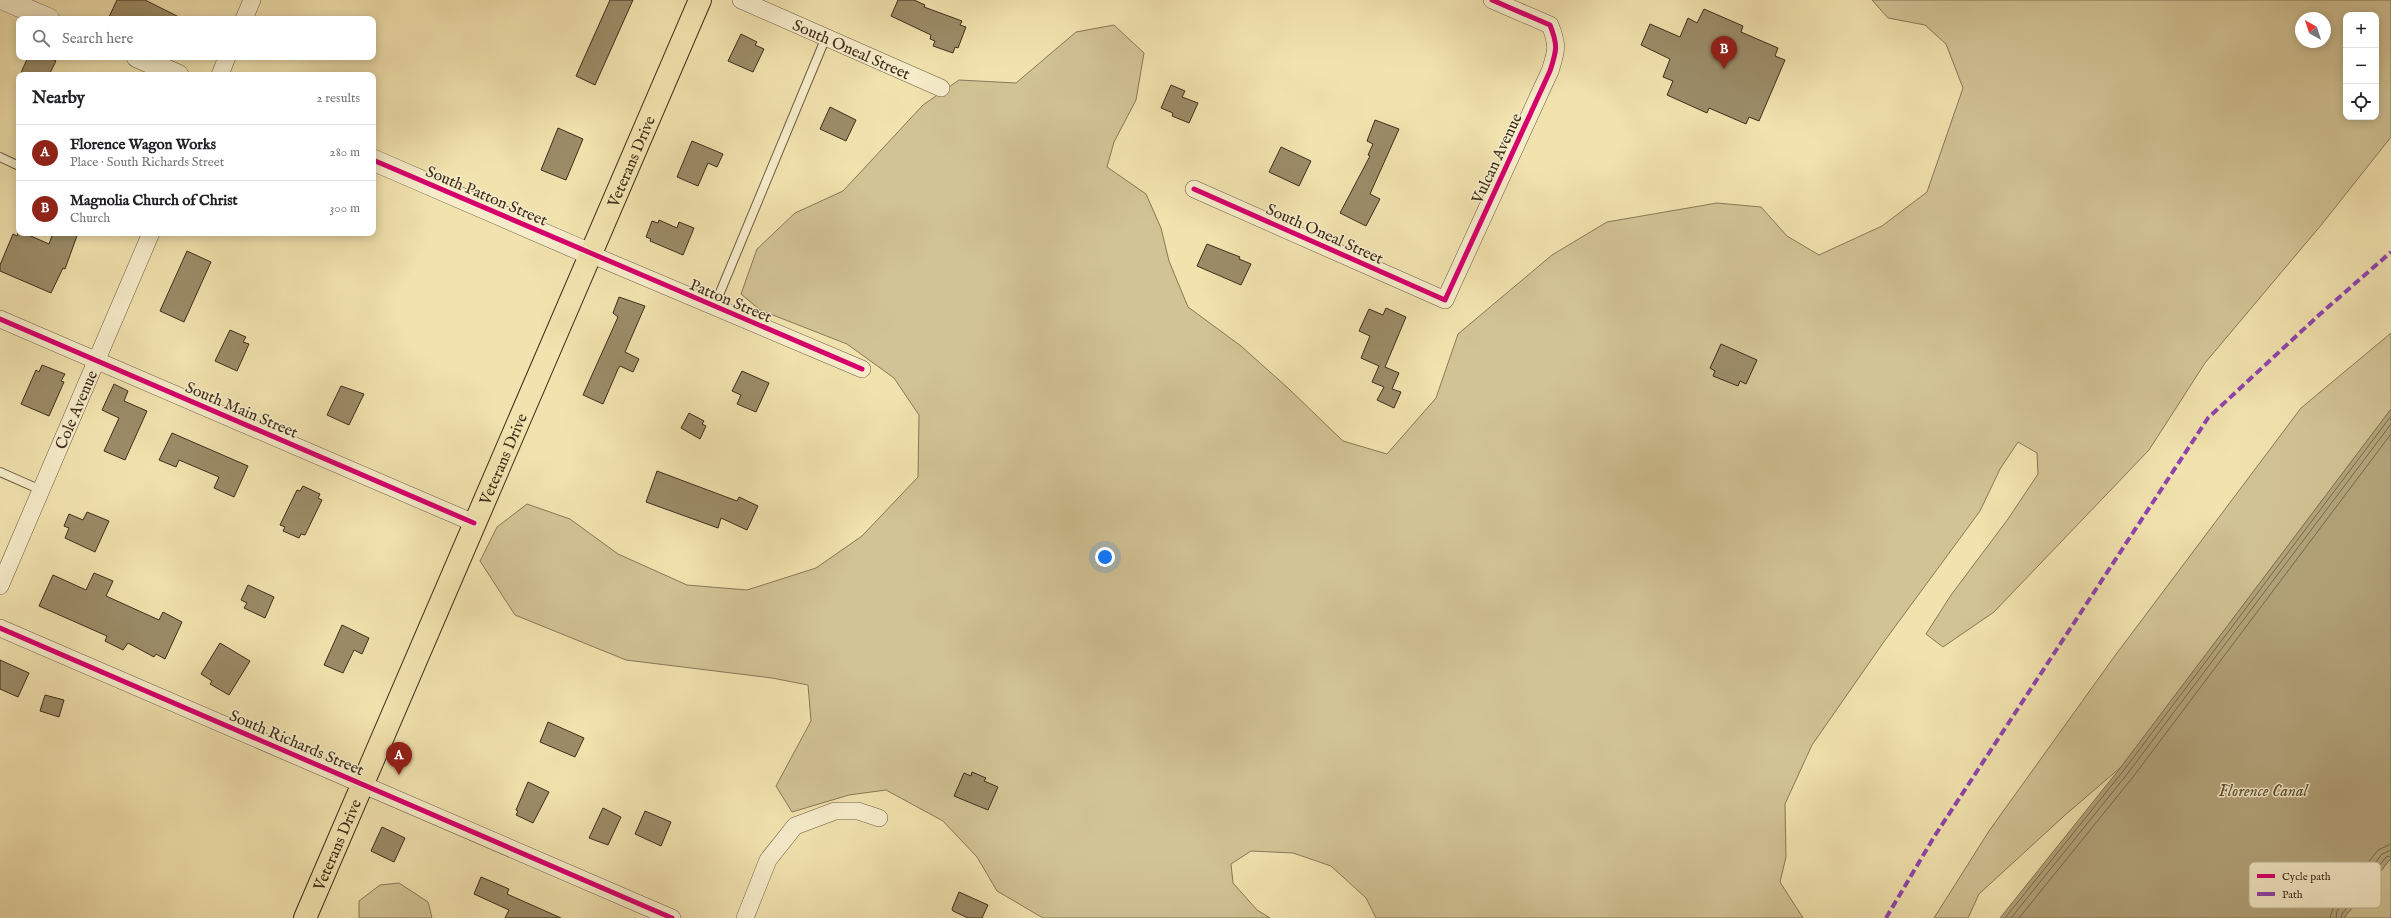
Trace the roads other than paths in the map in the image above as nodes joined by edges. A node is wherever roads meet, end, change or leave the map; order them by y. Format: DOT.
graph roads {
  1 [pos="5,0"];
  2 [pos="252,0"];
  3 [pos="700,0"];
  4 [pos="741,0"];
  5 [pos="1492,0"];
  6 [pos="42,16"];
  7 [pos="245,16"];
  8 [pos="826,37"];
  9 [pos="144,60"];
  10 [pos="226,60"];
  11 [pos="171,72"];
  12 [pos="221,72"];
  13 [pos="941,88"];
  14 [pos="0,157"];
  15 [pos="376,161"];
  16 [pos="16,165"];
  17 [pos="1194,190"];
  18 [pos="151,236"];
  19 [pos="590,254"];
  20 [pos="1445,300"];
  21 [pos="714,307"];
  22 [pos="0,318"];
  23 [pos="97,360"];
  24 [pos="862,369"];
  25 [pos="0,472"];
  26 [pos="41,490"];
  27 [pos="474,523"];
  28 [pos="0,586"];
  29 [pos="0,628"];
  30 [pos="362,784"];
  31 [pos="879,818"];
  32 [pos="305,918"];
  33 [pos="672,918"];
  34 [pos="745,918"];
  1 -- 6 [label="street"];
  2 -- 7 [label="street"];
  3 -- 19 [label="main road, Veterans Drive"];
  4 -- 8 [label="street, South Oneal Street"];
  5 -- 20 [label="street, Vulcan Avenue"];
  8 -- 13 [label="street, South Oneal Street"];
  8 -- 21 [label="lane"];
  9 -- 11 [label="street"];
  10 -- 12 [label="street"];
  14 -- 16 [label="lane"];
  15 -- 19 [label="street, South Patton Street"];
  17 -- 20 [label="street, South Oneal Street"];
  18 -- 23 [label="street, Cole Avenue"];
  19 -- 21 [label="street, Patton Street"];
  19 -- 27 [label="main road, Veterans Drive"];
  21 -- 24 [label="street, Patton Street"];
  22 -- 23 [label="street, South Main Street"];
  23 -- 26 [label="street, Cole Avenue"];
  23 -- 27 [label="street, South Main Street"];
  25 -- 26 [label="lane"];
  26 -- 28 [label="street, Cole Avenue"];
  27 -- 30 [label="main road, Veterans Drive"];
  29 -- 30 [label="street, South Richards Street"];
  30 -- 32 [label="main road, Veterans Drive"];
  30 -- 33 [label="street, South Richards Street"];
  31 -- 34 [label="street"];
}
